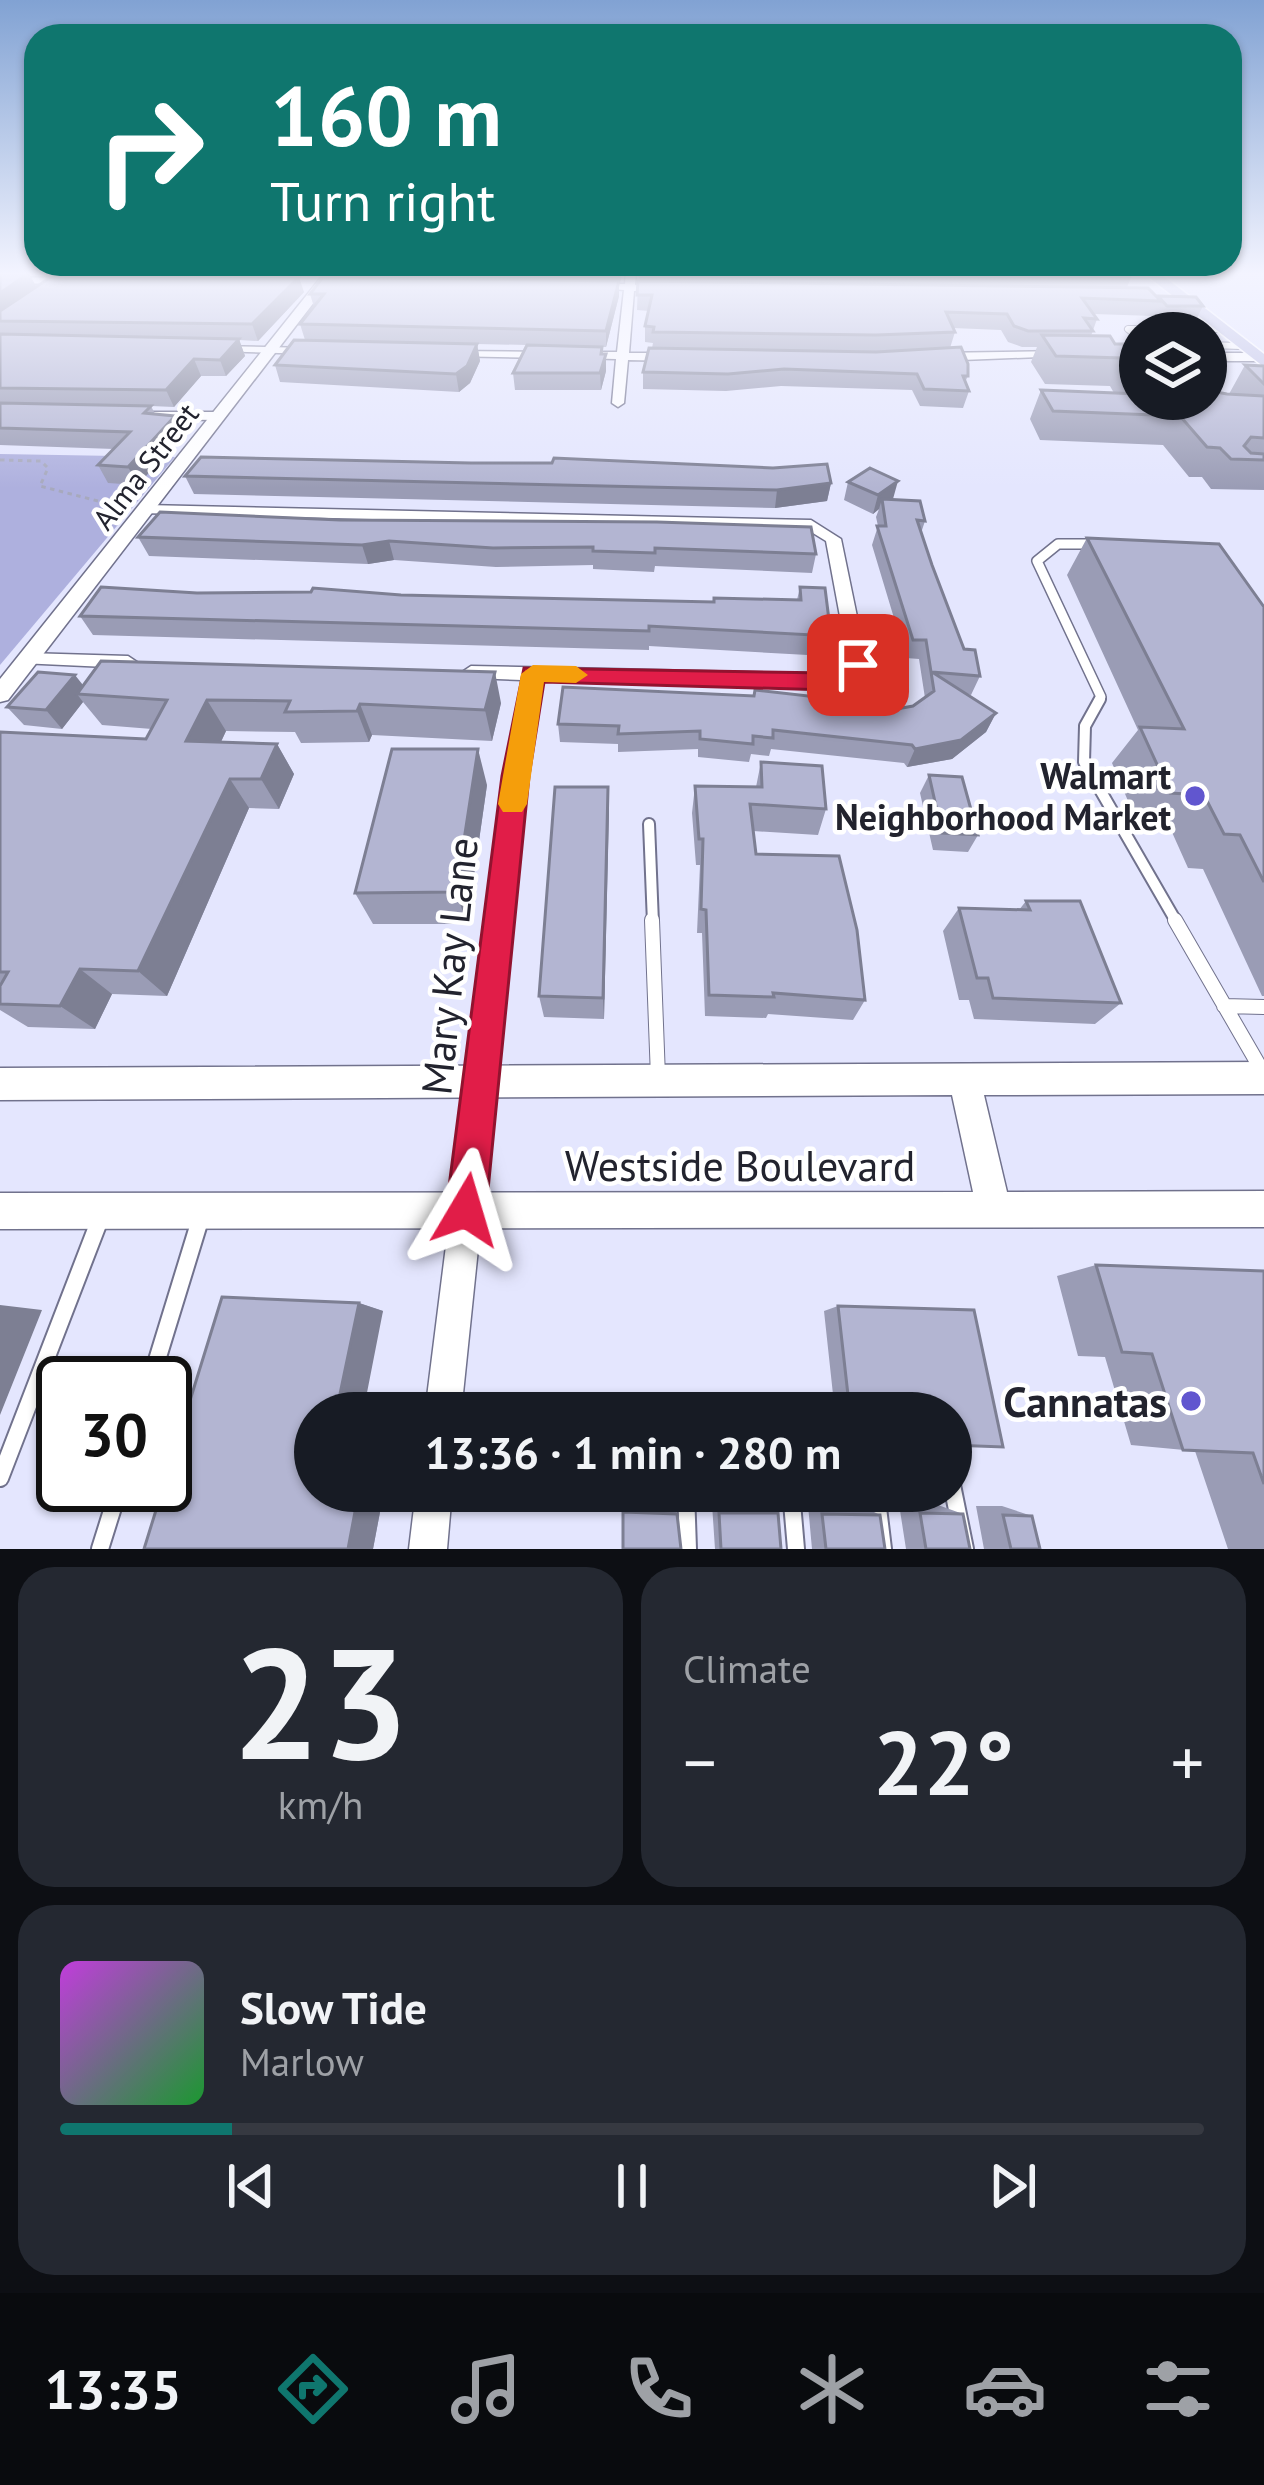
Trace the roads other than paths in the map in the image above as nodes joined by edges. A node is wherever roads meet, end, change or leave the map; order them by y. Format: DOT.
graph roads {
  1 [pos="276,343"];
  2 [pos="624,343"];
  3 [pos="1239,343"];
  4 [pos="1227,346"];
  5 [pos="1242,346"];
  6 [pos="199,349"];
  7 [pos="270,350"];
  8 [pos="339,351"];
  9 [pos="431,353"];
  10 [pos="1078,355"];
  11 [pos="623,356"];
  12 [pos="691,357"];
  13 [pos="1227,358"];
  14 [pos="912,359"];
  15 [pos="1261,360"];
  16 [pos="618,403"];
  17 [pos="109,414"];
  18 [pos="218,416"];
  19 [pos="146,510"];
  20 [pos="1114,545"];
  21 [pos="27,659"];
  22 [pos="159,663"];
  23 [pos="439,671"];
  24 [pos="533,674"];
  25 [pos="0,694"];
  26 [pos="650,824"];
  27 [pos="1225,1006"];
  28 [pos="1264,1007"];
  29 [pos="1264,1076"];
  30 [pos="964,1078"];
  31 [pos="658,1080"];
  32 [pos="481,1082"];
  33 [pos="0,1084"];
  34 [pos="1264,1209"];
  35 [pos="466,1210"];
  36 [pos="994,1210"];
  37 [pos="0,1211"];
  38 [pos="104,1211"];
  39 [pos="202,1212"];
  40 [pos="158,1356"];
  41 [pos="445,1392"];
  42 [pos="0,1478"];
  43 [pos="112,1512"];
  44 [pos="432,1512"];
  45 [pos="687,1512"];
  46 [pos="793,1512"];
  47 [pos="879,1512"];
  48 [pos="957,1512"];
  49 [pos="100,1549"];
  50 [pos="428,1549"];
  51 [pos="688,1549"];
  52 [pos="796,1549"];
  53 [pos="884,1549"];
  54 [pos="965,1549"];
  1 -- 7 [label="street, Alma Street"];
  2 -- 11 [label="street"];
  3 -- 5 [label="main road"];
  4 -- 5 [label="lane"];
  5 -- 15 [label="main road"];
  6 -- 7 [label="street"];
  7 -- 8 [label="street"];
  7 -- 18 [label="street, Alma Street"];
  9 -- 11 [label="street"];
  10 -- 14 [label="street"];
  11 -- 12 [label="street"];
  11 -- 16 [label="street"];
  13 -- 15 [label="street"];
  17 -- 18 [label="street"];
  18 -- 19 [label="street, Alma Street"];
  19 -- 21 [label="street, Alma Street"];
  19 -- 24 [label="street"];
  20 -- 27 [label="lane"];
  21 -- 22 [label="street"];
  21 -- 25 [label="street, Alma Street"];
  23 -- 24 [label="street"];
  24 -- 32 [label="street, Mary Kay Lane"];
  26 -- 31 [label="lane"];
  27 -- 28 [label="lane"];
  27 -- 29 [label="lane"];
  29 -- 30 [label="street"];
  30 -- 31 [label="street"];
  30 -- 36 [label="street"];
  31 -- 32 [label="street"];
  32 -- 33 [label="street"];
  32 -- 35 [label="street, Mary Kay Lane"];
  34 -- 36 [label="street, Westside Boulevard"];
  35 -- 36 [label="street, Westside Boulevard"];
  35 -- 39 [label="street, Westside Boulevard"];
  35 -- 41 [label="street, Mary Kay Lane"];
  37 -- 38 [label="street, Westside Boulevard"];
  38 -- 39 [label="street, Westside Boulevard"];
  38 -- 42 [label="lane"];
  39 -- 40 [label="lane"];
  43 -- 49 [label="lane"];
  44 -- 50 [label="street"];
  45 -- 51 [label="lane"];
  46 -- 52 [label="lane"];
  47 -- 53 [label="lane"];
  48 -- 54 [label="lane"];
}
